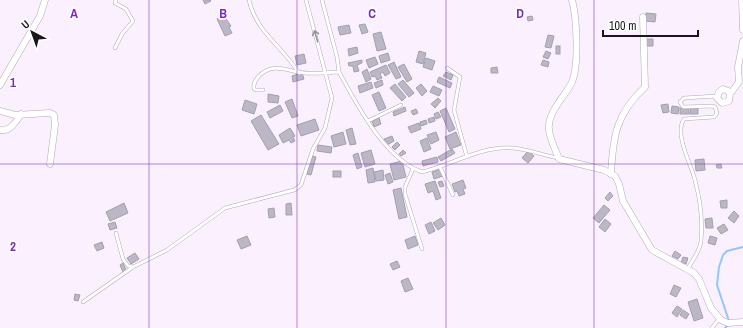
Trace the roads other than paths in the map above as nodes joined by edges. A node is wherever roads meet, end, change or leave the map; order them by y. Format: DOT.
graph roads {
  1 [pos="45,0"];
  2 [pos="116,0"];
  3 [pos="249,0"];
  4 [pos="306,0"];
  5 [pos="322,0"];
  6 [pos="572,0"];
  7 [pos="742,0"];
  8 [pos="643,17"];
  9 [pos="743,30"];
  10 [pos="743,41"];
  11 [pos="115,48"];
  12 [pos="447,68"];
  13 [pos="299,72"];
  14 [pos="326,72"];
  15 [pos="339,72"];
  16 [pos="0,86"];
  17 [pos="263,90"];
  18 [pos="730,94"];
  19 [pos="717,96"];
  20 [pos="401,105"];
  21 [pos="0,111"];
  22 [pos="21,114"];
  23 [pos="368,121"];
  24 [pos="0,130"];
  25 [pos="467,157"];
  26 [pos="559,159"];
  27 [pos="50,164"];
  28 [pos="440,167"];
  29 [pos="414,169"];
  30 [pos="611,174"];
  31 [pos="454,195"];
  32 [pos="116,234"];
  33 [pos="422,249"];
  34 [pos="133,267"];
  35 [pos="688,268"];
  36 [pos="83,302"];
  37 [pos="720,318"];
  38 [pos="743,322"];
  39 [pos="712,328"];
  1 -- 16 [label="street"];
  2 -- 11 [label="lane"];
  3 -- 13 [label="lane"];
  14 -- 4 [label="lane, one-way"];
  5 -- 15 [label="lane"];
  6 -- 26 [label="street"];
  7 -- 9 [label="street"];
  8 -- 30 [label="street"];
  10 -- 18 [label="street"];
  12 -- 25 [label="lane"];
  13 -- 14 [label="lane"];
  13 -- 17 [label="lane"];
  14 -- 15 [label="lane"];
  14 -- 34 [label="lane"];
  15 -- 23 [label="lane"];
  18 -- 19 [label="street"];
  18 -- 19 [label="street"];
  19 -- 35 [label="lane"];
  20 -- 23 [label="lane"];
  21 -- 22 [label="street"];
  22 -- 24 [label="street"];
  22 -- 27 [label="street"];
  23 -- 29 [label="lane"];
  25 -- 26 [label="lane"];
  25 -- 28 [label="lane"];
  26 -- 30 [label="street"];
  28 -- 29 [label="lane"];
  28 -- 31 [label="lane"];
  29 -- 33 [label="lane"];
  30 -- 35 [label="street"];
  32 -- 34 [label="lane"];
  34 -- 36 [label="lane"];
  35 -- 37 [label="street"];
  37 -- 38 [label="street"];
  37 -- 39 [label="lane"];
}
